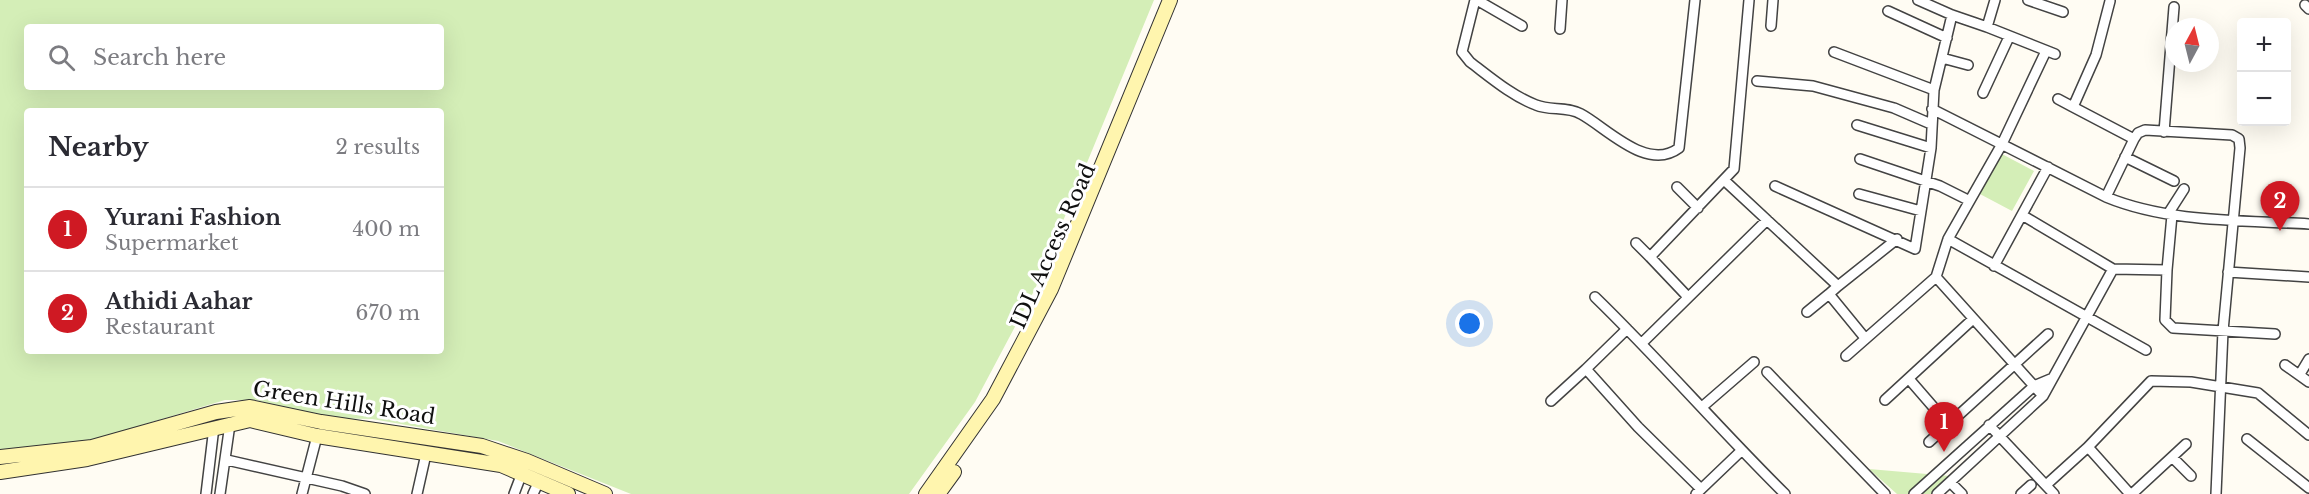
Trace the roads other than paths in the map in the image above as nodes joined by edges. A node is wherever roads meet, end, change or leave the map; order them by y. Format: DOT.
graph roads {
  1 [pos="1170,0"];
  2 [pos="1178,0"];
  3 [pos="1476,0"];
  4 [pos="1562,0"];
  5 [pos="1695,0"];
  6 [pos="1749,0"];
  7 [pos="1773,0"];
  8 [pos="1918,0"];
  9 [pos="1995,0"];
  10 [pos="2028,0"];
  11 [pos="2110,2"];
  12 [pos="2174,7"];
  13 [pos="1888,12"];
  14 [pos="2063,12"];
  15 [pos="1952,15"];
  16 [pos="1522,26"];
  17 [pos="1771,26"];
  18 [pos="1987,27"];
  19 [pos="1560,29"];
  20 [pos="2009,37"];
  21 [pos="1947,38"];
  22 [pos="1834,52"];
  23 [pos="1942,58"];
  24 [pos="1968,65"];
  25 [pos="1757,81"];
  26 [pos="1934,90"];
  27 [pos="1983,93"];
  28 [pos="2058,99"];
  29 [pos="2073,107"];
  30 [pos="1932,109"];
  31 [pos="1931,124"];
  32 [pos="1857,125"];
  33 [pos="2164,132"];
  34 [pos="2134,139"];
  35 [pos="2002,144"];
  36 [pos="1930,148"];
  37 [pos="2126,157"];
  38 [pos="1860,159"];
  39 [pos="2048,167"];
  40 [pos="1724,180"];
  41 [pos="1925,181"];
  42 [pos="2174,181"];
  43 [pos="1775,186"];
  44 [pos="1677,187"];
  45 [pos="2184,189"];
  46 [pos="1859,194"];
  47 [pos="2106,197"];
  48 [pos="1968,200"];
  49 [pos="1698,208"];
  50 [pos="1921,211"];
  51 [pos="2022,214"];
  52 [pos="2170,214"];
  53 [pos="2232,219"];
  54 [pos="1767,220"];
  55 [pos="2309,224"];
  56 [pos="1897,239"];
  57 [pos="1948,239"];
  58 [pos="1636,243"];
  59 [pos="1650,257"];
  60 [pos="1994,266"];
  61 [pos="2113,269"];
  62 [pos="2167,270"];
  63 [pos="2228,272"];
  64 [pos="1936,277"];
  65 [pos="2309,277"];
  66 [pos="1838,286"];
  67 [pos="1829,294"];
  68 [pos="1687,296"];
  69 [pos="1595,297"];
  70 [pos="1807,312"];
  71 [pos="2088,317"];
  72 [pos="1973,319"];
  73 [pos="1627,329"];
  74 [pos="2223,331"];
  75 [pos="2048,334"];
  76 [pos="2275,334"];
  77 [pos="1865,338"];
  78 [pos="1642,343"];
  79 [pos="2146,350"];
  80 [pos="1846,356"];
  81 [pos="2309,359"];
  82 [pos="1754,362"];
  83 [pos="2014,365"];
  84 [pos="2285,365"];
  85 [pos="1586,369"];
  86 [pos="1767,372"];
  87 [pos="2300,374"];
  88 [pos="2053,378"];
  89 [pos="1909,379"];
  90 [pos="2309,381"];
  91 [pos="2034,386"];
  92 [pos="2220,388"];
  93 [pos="2043,396"];
  94 [pos="1885,400"];
  95 [pos="1551,401"];
  96 [pos="1702,407"];
  97 [pos="231,424"];
  98 [pos="1948,424"];
  99 [pos="1989,425"];
  100 [pos="214,428"];
  101 [pos="156,434"];
  102 [pos="2309,435"];
  103 [pos="317,436"];
  104 [pos="2000,437"];
  105 [pos="2247,439"];
  106 [pos="1929,442"];
  107 [pos="2186,444"];
  108 [pos="967,446"];
  109 [pos="2088,447"];
  110 [pos="1741,451"];
  111 [pos="426,454"];
  112 [pos="0,457"];
  113 [pos="2172,457"];
  114 [pos="227,460"];
  115 [pos="0,472"];
  116 [pos="522,473"];
  117 [pos="2191,476"];
  118 [pos="306,478"];
  119 [pos="1950,482"];
  120 [pos="2031,485"];
  121 [pos="2046,485"];
  122 [pos="536,487"];
  123 [pos="2309,488"];
  124 [pos="341,490"];
  125 [pos="1699,491"];
  126 [pos="206,494"];
  127 [pos="220,494"];
  128 [pos="302,494"];
  129 [pos="365,494"];
  130 [pos="417,494"];
  131 [pos="514,494"];
  132 [pos="568,494"];
  133 [pos="605,494"];
  134 [pos="926,494"];
  135 [pos="938,494"];
  136 [pos="1785,494"];
  137 [pos="1884,494"];
  138 [pos="1914,494"];
  139 [pos="1937,494"];
  140 [pos="1962,494"];
  141 [pos="2021,494"];
  142 [pos="2054,494"];
  143 [pos="2131,494"];
  144 [pos="2216,494"];
  1 -- 108 [label="street"];
  2 -- 108 [label="street, IDL Access Road"];
  3 -- 5 [label="street"];
  3 -- 16 [label="street"];
  4 -- 19 [label="street"];
  6 -- 40 [label="street"];
  7 -- 17 [label="street"];
  8 -- 15 [label="street"];
  9 -- 18 [label="street"];
  10 -- 14 [label="street"];
  11 -- 29 [label="street"];
  12 -- 33 [label="street"];
  13 -- 21 [label="street"];
  15 -- 18 [label="street"];
  15 -- 21 [label="street"];
  18 -- 20 [label="street"];
  20 -- 27 [label="street"];
  20 -- 35 [label="street"];
  21 -- 23 [label="street"];
  22 -- 26 [label="street"];
  23 -- 24 [label="street"];
  23 -- 26 [label="street"];
  25 -- 31 [label="street"];
  26 -- 30 [label="street"];
  28 -- 29 [label="street"];
  29 -- 34 [label="street"];
  30 -- 31 [label="street"];
  30 -- 35 [label="street"];
  31 -- 36 [label="street"];
  32 -- 36 [label="street"];
  33 -- 34 [label="street"];
  33 -- 53 [label="street"];
  34 -- 37 [label="street"];
  35 -- 39 [label="street"];
  35 -- 48 [label="street"];
  36 -- 41 [label="street"];
  37 -- 42 [label="street"];
  37 -- 47 [label="street"];
  38 -- 41 [label="street"];
  39 -- 47 [label="street"];
  39 -- 51 [label="street"];
  40 -- 49 [label="street"];
  40 -- 54 [label="street"];
  41 -- 48 [label="street"];
  41 -- 50 [label="street"];
  43 -- 56 [label="street"];
  44 -- 49 [label="street"];
  45 -- 52 [label="street"];
  46 -- 50 [label="street"];
  47 -- 52 [label="street"];
  48 -- 57 [label="street"];
  49 -- 59 [label="street"];
  50 -- 56 [label="street"];
  51 -- 60 [label="street"];
  51 -- 61 [label="street"];
  52 -- 53 [label="street"];
  52 -- 62 [label="street"];
  53 -- 55 [label="street"];
  53 -- 63 [label="street"];
  54 -- 66 [label="street"];
  54 -- 68 [label="street"];
  56 -- 66 [label="street"];
  57 -- 60 [label="street"];
  57 -- 64 [label="street"];
  58 -- 59 [label="street"];
  59 -- 68 [label="street"];
  60 -- 71 [label="street"];
  61 -- 62 [label="street"];
  61 -- 71 [label="street"];
  62 -- 74 [label="street"];
  63 -- 65 [label="street"];
  63 -- 74 [label="street"];
  64 -- 72 [label="street"];
  64 -- 77 [label="street"];
  66 -- 67 [label="street"];
  67 -- 70 [label="street"];
  67 -- 77 [label="street"];
  68 -- 78 [label="street"];
  69 -- 73 [label="street"];
  71 -- 79 [label="street"];
  71 -- 88 [label="street"];
  72 -- 83 [label="street"];
  72 -- 89 [label="street"];
  73 -- 78 [label="street"];
  73 -- 85 [label="street"];
  74 -- 76 [label="street"];
  74 -- 92 [label="street"];
  75 -- 83 [label="street"];
  77 -- 80 [label="street"];
  78 -- 96 [label="street"];
  81 -- 87 [label="street"];
  82 -- 96 [label="street"];
  83 -- 91 [label="street"];
  83 -- 98 [label="street"];
  84 -- 87 [label="street"];
  85 -- 95 [label="street"];
  85 -- 125 [label="street"];
  86 -- 137 [label="street"];
  87 -- 90 [label="street"];
  88 -- 91 [label="street"];
  88 -- 93 [label="street"];
  89 -- 94 [label="street"];
  89 -- 98 [label="street"];
  91 -- 93 [label="street"];
  91 -- 99 [label="street"];
  92 -- 102 [label="street"];
  92 -- 109 [label="street"];
  92 -- 144 [label="street"];
  93 -- 104 [label="street"];
  96 -- 110 [label="street"];
  97 -- 100 [label="street, Green Hills Road"];
  97 -- 103 [label="street, Green Hills Road"];
  97 -- 114 [label="street"];
  98 -- 106 [label="street"];
  99 -- 104 [label="street"];
  99 -- 138 [label="street"];
  100 -- 101 [label="street, Green Hills Road"];
  100 -- 126 [label="street"];
  101 -- 112 [label="street, Green Hills Road"];
  101 -- 115 [label="street, Green Hills Road"];
  101 -- 133 [label="street, Green Hills Road"];
  103 -- 111 [label="street, Green Hills Road"];
  103 -- 118 [label="street"];
  104 -- 119 [label="street"];
  104 -- 121 [label="street"];
  105 -- 123 [label="street"];
  107 -- 113 [label="street"];
  108 -- 134 [label="street"];
  108 -- 135 [label="street, IDL Access Road"];
  109 -- 121 [label="street"];
  109 -- 143 [label="street"];
  110 -- 125 [label="street"];
  110 -- 136 [label="street"];
  111 -- 116 [label="street, Green Hills Road"];
  111 -- 130 [label="street"];
  113 -- 117 [label="street"];
  113 -- 143 [label="street"];
  114 -- 118 [label="street"];
  114 -- 127 [label="street"];
  116 -- 122 [label="street, Green Hills Road"];
  116 -- 131 [label="street"];
  118 -- 124 [label="street"];
  118 -- 128 [label="street"];
  119 -- 139 [label="street"];
  119 -- 140 [label="street"];
  120 -- 141 [label="street"];
  121 -- 142 [label="street"];
  122 -- 132 [label="street, Green Hills Road"];
  124 -- 129 [label="street"];
}
